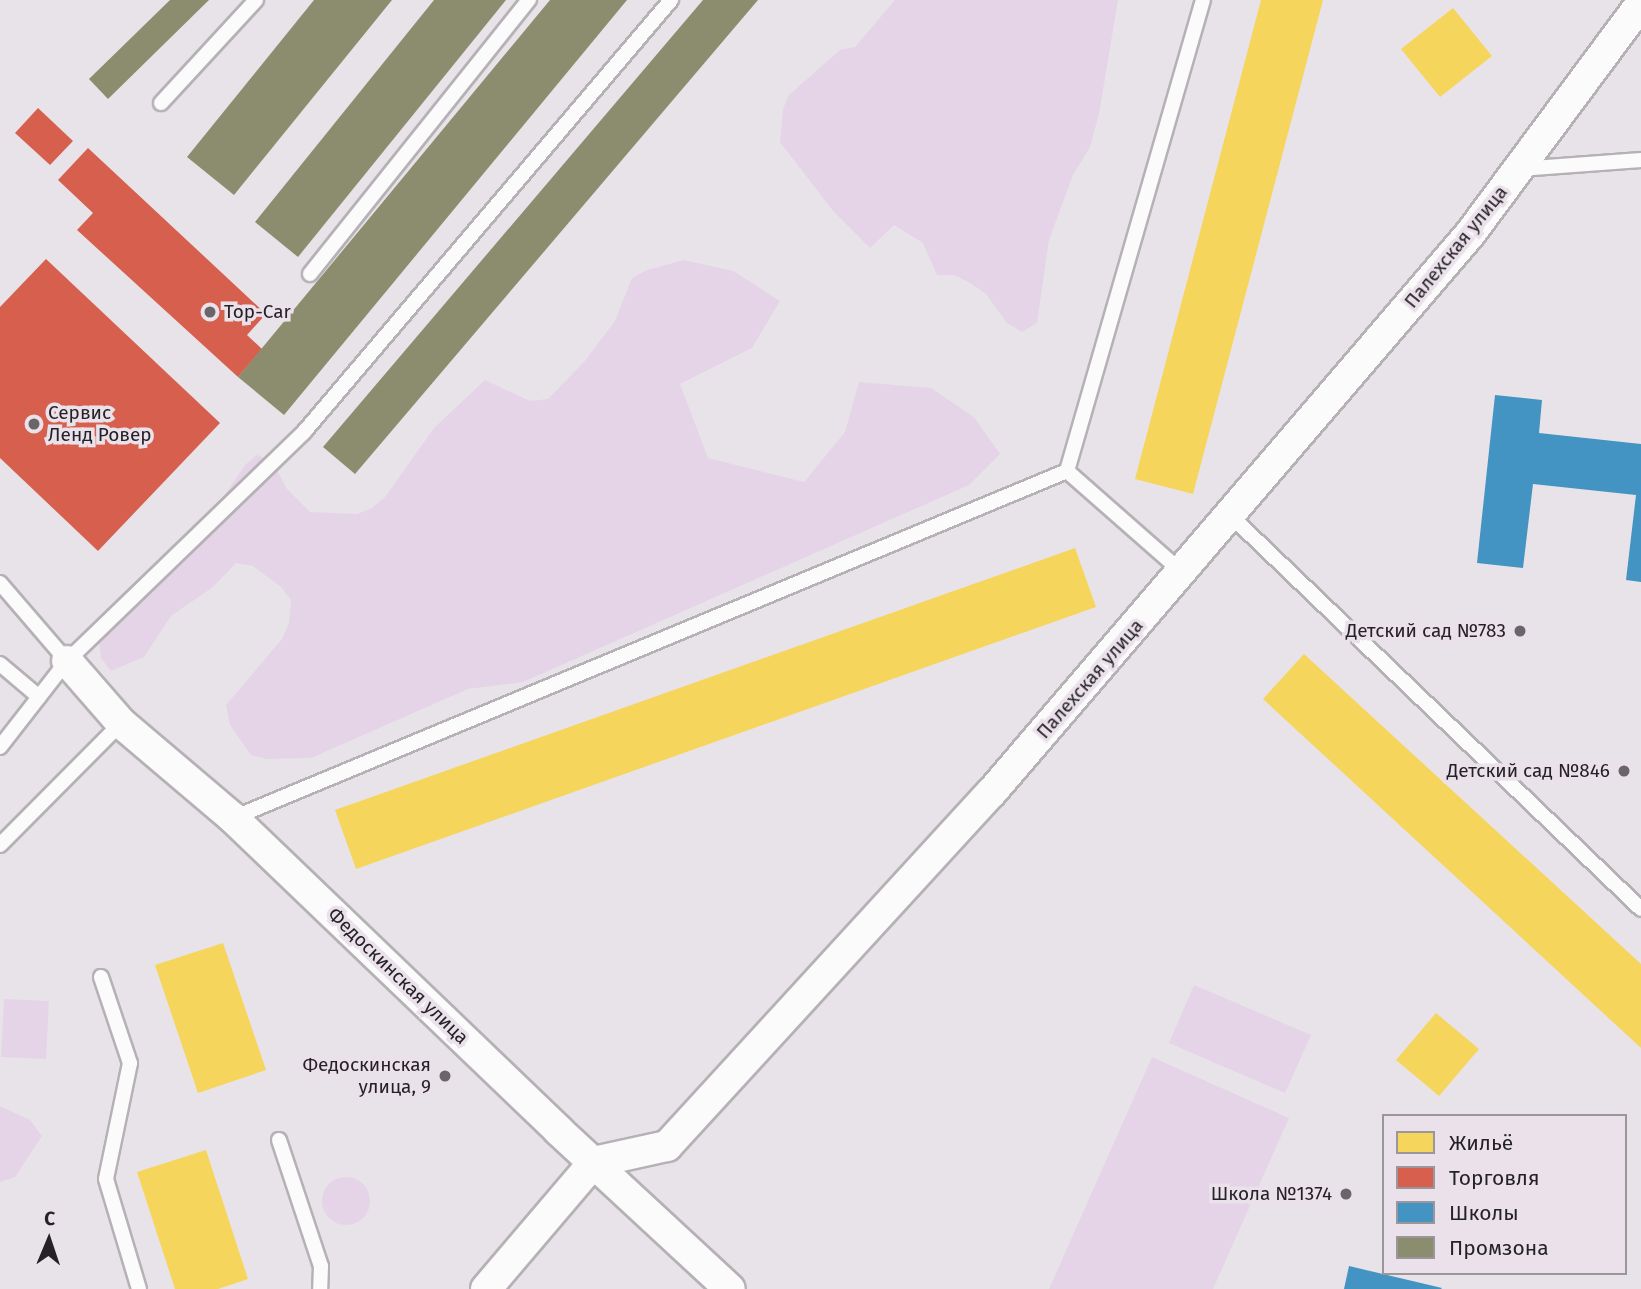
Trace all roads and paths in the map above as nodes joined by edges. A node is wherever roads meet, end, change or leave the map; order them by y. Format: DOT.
graph roads {
  1 [pos="256,0"];
  2 [pos="530,0"];
  3 [pos="671,0"];
  4 [pos="1203,0"];
  5 [pos="1641,4"];
  6 [pos="162,103"];
  7 [pos="1641,160"];
  8 [pos="1518,169"];
  9 [pos="310,274"];
  10 [pos="1067,471"];
  11 [pos="1230,515"];
  12 [pos="1181,571"];
  13 [pos="0,583"];
  14 [pos="67,661"];
  15 [pos="0,664"];
  16 [pos="39,697"];
  17 [pos="121,723"];
  18 [pos="0,747"];
  19 [pos="233,818"];
  20 [pos="0,845"];
  21 [pos="1641,909"];
  22 [pos="101,978"];
  23 [pos="279,1140"];
  24 [pos="594,1162"];
  25 [pos="139,1289"];
  26 [pos="320,1289"];
  27 [pos="486,1289"];
  28 [pos="730,1289"];
  1 -- 6 [label="lane"];
  2 -- 9 [label="lane"];
  3 -- 14 [label="lane"];
  4 -- 10 [label="lane"];
  5 -- 8 [label="street, Палехская улица"];
  7 -- 8 [label="lane"];
  8 -- 11 [label="street, Палехская улица"];
  10 -- 12 [label="lane"];
  10 -- 19 [label="lane"];
  11 -- 12 [label="street, Палехская улица"];
  11 -- 21 [label="lane"];
  12 -- 24 [label="street, Палехская улица"];
  13 -- 14 [label="lane"];
  14 -- 16 [label="lane"];
  14 -- 17 [label="street, Федоскинская улица"];
  15 -- 16 [label="lane"];
  16 -- 18 [label="lane"];
  17 -- 19 [label="street, Федоскинская улица"];
  17 -- 20 [label="lane"];
  19 -- 24 [label="street, Федоскинская улица"];
  22 -- 25 [label="lane"];
  23 -- 26 [label="lane"];
  24 -- 27 [label="street"];
  24 -- 28 [label="street, Федоскинская улица"];
}
